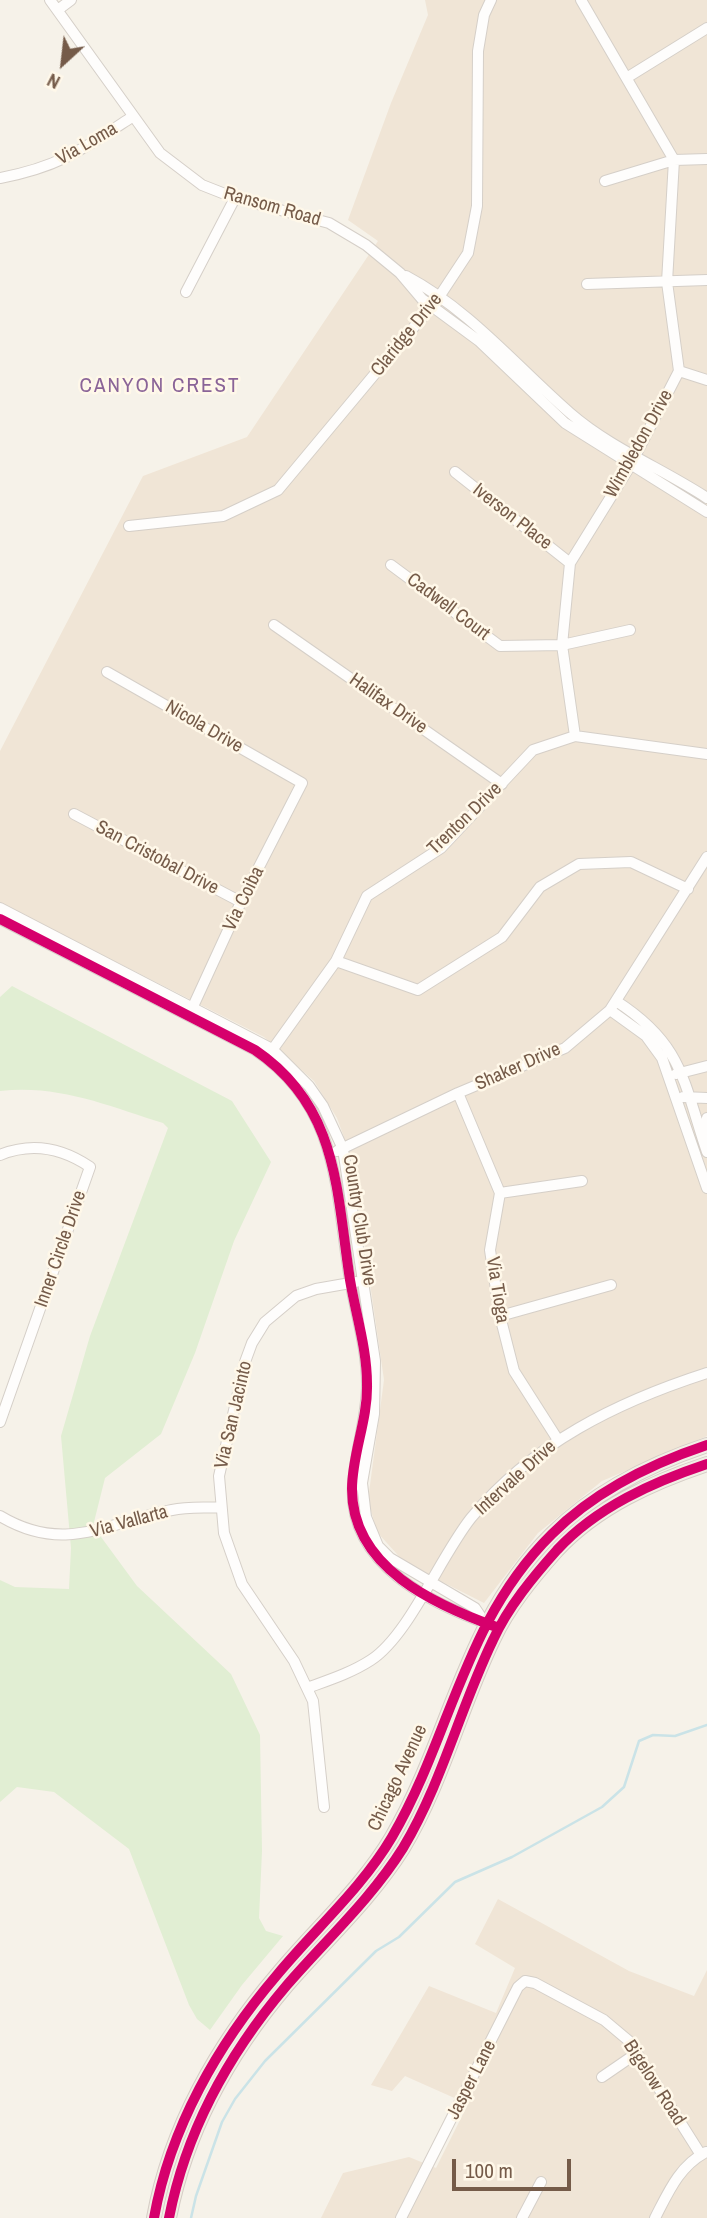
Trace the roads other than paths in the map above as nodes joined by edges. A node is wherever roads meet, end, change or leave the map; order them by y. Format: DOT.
graph roads {
  1 [pos="50,0"];
  2 [pos="71,0"];
  3 [pos="491,0"];
  4 [pos="581,0"];
  5 [pos="59,9"];
  6 [pos="707,28"];
  7 [pos="628,77"];
  8 [pos="132,117"];
  9 [pos="707,159"];
  10 [pos="674,160"];
  11 [pos="0,178"];
  12 [pos="606,181"];
  13 [pos="235,198"];
  14 [pos="707,280"];
  15 [pos="667,282"];
  16 [pos="587,284"];
  17 [pos="186,292"];
  18 [pos="436,302"];
  19 [pos="679,371"];
  20 [pos="707,380"];
  21 [pos="636,455"];
  22 [pos="630,466"];
  23 [pos="455,472"];
  24 [pos="707,498"];
  25 [pos="707,512"];
  26 [pos="129,526"];
  27 [pos="570,563"];
  28 [pos="391,565"];
  29 [pos="274,625"];
  30 [pos="629,630"];
  31 [pos="562,645"];
  32 [pos="107,672"];
  33 [pos="575,736"];
  34 [pos="707,754"];
  35 [pos="302,783"];
  36 [pos="502,784"];
  37 [pos="74,814"];
  38 [pos="707,857"];
  39 [pos="688,889"];
  40 [pos="241,902"];
  41 [pos="0,908"];
  42 [pos="0,919"];
  43 [pos="335,961"];
  44 [pos="613,1005"];
  45 [pos="191,1011"];
  46 [pos="269,1054"];
  47 [pos="707,1066"];
  48 [pos="679,1085"];
  49 [pos="458,1093"];
  50 [pos="707,1098"];
  51 [pos="707,1118"];
  52 [pos="702,1139"];
  53 [pos="343,1149"];
  54 [pos="707,1152"];
  55 [pos="331,1153"];
  56 [pos="0,1155"];
  57 [pos="582,1181"];
  58 [pos="707,1188"];
  59 [pos="500,1193"];
  60 [pos="362,1281"];
  61 [pos="350,1283"];
  62 [pos="611,1285"];
  63 [pos="500,1316"];
  64 [pos="707,1373"];
  65 [pos="0,1422"];
  66 [pos="558,1440"];
  67 [pos="707,1445"];
  68 [pos="707,1464"];
  69 [pos="220,1507"];
  70 [pos="0,1516"];
  71 [pos="425,1587"];
  72 [pos="492,1626"];
  73 [pos="307,1688"];
  74 [pos="324,1807"];
  75 [pos="525,1981"];
  76 [pos="636,2053"];
  77 [pos="602,2077"];
  78 [pos="704,2153"];
  79 [pos="541,2182"];
  80 [pos="154,2218"];
  81 [pos="169,2218"];
  82 [pos="401,2218"];
  83 [pos="522,2218"];
  84 [pos="655,2218"];
  1 -- 5 [label="street, Ransom Road"];
  2 -- 5 [label="street"];
  3 -- 18 [label="street, Claridge Drive"];
  4 -- 7 [label="street"];
  5 -- 8 [label="street, Ransom Road"];
  6 -- 7 [label="street"];
  7 -- 10 [label="street"];
  8 -- 11 [label="street, Via Loma"];
  8 -- 13 [label="street, Ransom Road"];
  9 -- 10 [label="street"];
  10 -- 12 [label="street"];
  10 -- 15 [label="street, Wimbledon Drive"];
  13 -- 17 [label="street"];
  13 -- 18 [label="street, Ransom Road"];
  14 -- 15 [label="street"];
  15 -- 16 [label="street"];
  15 -- 19 [label="street, Wimbledon Drive"];
  18 -- 21 [label="street, Ransom Road"];
  18 -- 22 [label="street, Ransom Road"];
  18 -- 26 [label="street, Claridge Drive"];
  19 -- 20 [label="street"];
  19 -- 21 [label="street, Wimbledon Drive"];
  21 -- 22 [label="street, Wimbledon Drive"];
  21 -- 24 [label="street, Ransom Road"];
  22 -- 25 [label="street, Ransom Road"];
  22 -- 27 [label="street, Wimbledon Drive"];
  23 -- 27 [label="street, Iverson Place"];
  27 -- 31 [label="street, Wimbledon Drive"];
  28 -- 31 [label="street, Cadwell Court"];
  29 -- 36 [label="street, Halifax Drive"];
  30 -- 31 [label="street, Cadwell Court"];
  31 -- 33 [label="street, Wimbledon Drive"];
  32 -- 35 [label="street, Nicola Drive"];
  33 -- 34 [label="street, Trenton Drive"];
  33 -- 36 [label="street, Trenton Drive"];
  35 -- 40 [label="street, Via Coiba"];
  36 -- 43 [label="street, Trenton Drive"];
  37 -- 40 [label="street, San Cristobal Drive"];
  38 -- 39 [label="street, Shaker Drive"];
  39 -- 43 [label="street"];
  39 -- 44 [label="street, Shaker Drive"];
  40 -- 45 [label="street, Via Coiba"];
  41 -- 45 [label="street, Country Club Drive"];
  42 -- 45 [label="street, Country Club Drive"];
  43 -- 46 [label="street, Trenton Drive"];
  44 -- 48 [label="street"];
  44 -- 49 [label="street, Shaker Drive"];
  45 -- 46 [label="street, Country Club Drive"];
  46 -- 53 [label="street, Country Club Drive"];
  46 -- 55 [label="street, Country Club Drive"];
  47 -- 48 [label="street"];
  48 -- 50 [label="street"];
  48 -- 52 [label="street"];
  48 -- 58 [label="street"];
  49 -- 53 [label="street, Shaker Drive"];
  49 -- 59 [label="street"];
  51 -- 52 [label="street"];
  52 -- 54 [label="street"];
  53 -- 55 [label="street, Shaker Drive"];
  53 -- 60 [label="street, Country Club Drive"];
  55 -- 61 [label="street, Country Club Drive"];
  56 -- 65 [label="street, Inner Circle Drive"];
  57 -- 59 [label="street"];
  59 -- 63 [label="street, Via Tioga"];
  60 -- 61 [label="street, Via San Jacinto"];
  60 -- 71 [label="street, Country Club Drive"];
  61 -- 69 [label="street, Via San Jacinto"];
  61 -- 71 [label="street, Country Club Drive"];
  62 -- 63 [label="street"];
  63 -- 66 [label="street, Via Tioga"];
  64 -- 66 [label="street, Intervale Drive"];
  66 -- 71 [label="street, Intervale Drive"];
  67 -- 72 [label="main road, Chicago Avenue"];
  68 -- 72 [label="main road, Chicago Avenue"];
  69 -- 70 [label="street, Via Vallarta"];
  69 -- 73 [label="street, Via San Jacinto"];
  71 -- 72 [label="street, Country Club Drive"];
  71 -- 73 [label="street, Intervale Drive"];
  72 -- 80 [label="main road, Chicago Avenue"];
  72 -- 81 [label="main road, Chicago Avenue"];
  73 -- 74 [label="street, Via San Jacinto"];
  75 -- 76 [label="street, Bigelow Road"];
  75 -- 82 [label="street, Jasper Lane"];
  76 -- 77 [label="street"];
  76 -- 78 [label="street, Bigelow Road"];
  78 -- 84 [label="street"];
  79 -- 83 [label="street"];
}
